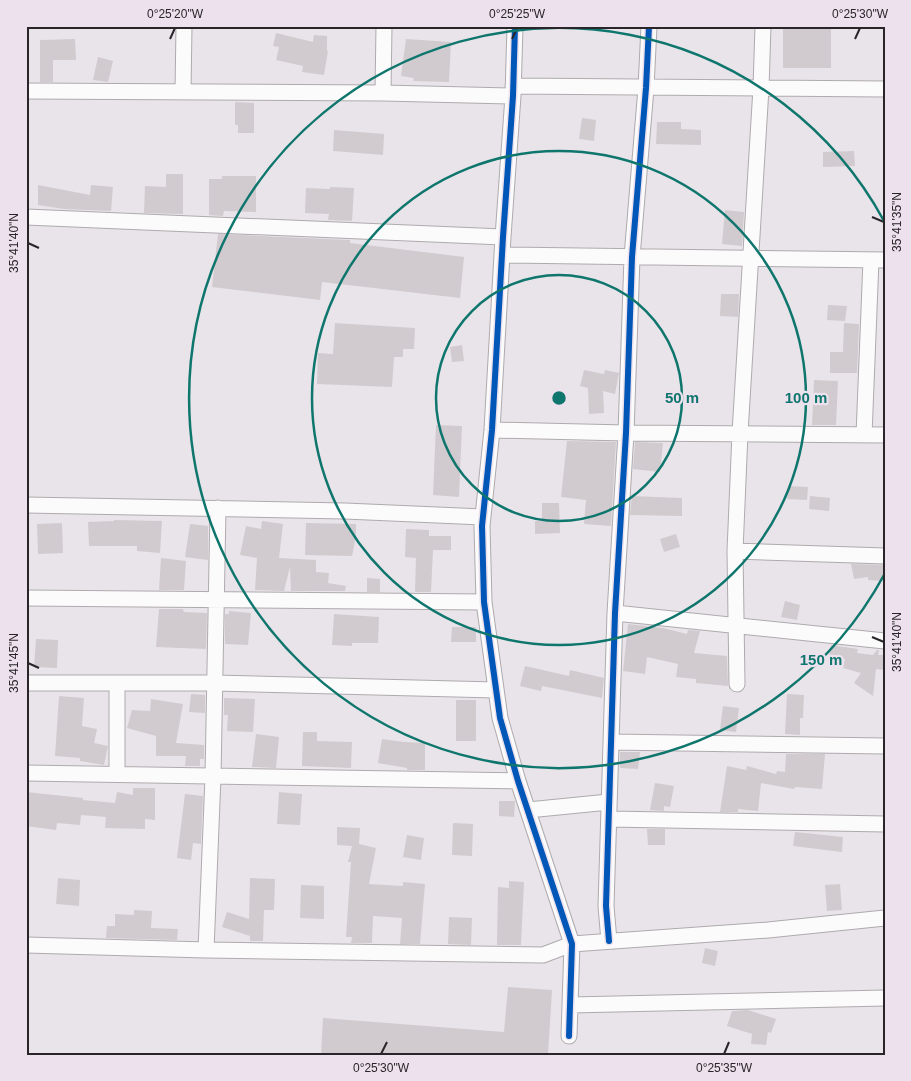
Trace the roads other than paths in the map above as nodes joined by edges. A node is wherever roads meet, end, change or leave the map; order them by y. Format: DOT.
graph roads {
  1 [pos="184,26"];
  2 [pos="384,26"];
  3 [pos="515,26"];
  4 [pos="649,26"];
  5 [pos="763,26"];
  6 [pos="646,88"];
  7 [pos="761,88"];
  8 [pos="885,89"];
  9 [pos="26,91"];
  10 [pos="513,91"];
  11 [pos="183,92"];
  12 [pos="383,93"];
  13 [pos="26,217"];
  14 [pos="503,237"];
  15 [pos="503,255"];
  16 [pos="632,257"];
  17 [pos="752,258"];
  18 [pos="878,260"];
  19 [pos="492,430"];
  20 [pos="626,433"];
  21 [pos="740,433"];
  22 [pos="864,435"];
  23 [pos="885,435"];
  24 [pos="26,504"];
  25 [pos="218,508"];
  26 [pos="484,517"];
  27 [pos="735,551"];
  28 [pos="885,556"];
  29 [pos="26,598"];
  30 [pos="215,600"];
  31 [pos="484,602"];
  32 [pos="615,613"];
  33 [pos="736,626"];
  34 [pos="885,641"];
  35 [pos="214,682"];
  36 [pos="26,683"];
  37 [pos="117,683"];
  38 [pos="737,684"];
  39 [pos="496,690"];
  40 [pos="611,742"];
  41 [pos="885,746"];
  42 [pos="26,773"];
  43 [pos="118,774"];
  44 [pos="213,776"];
  45 [pos="518,781"];
  46 [pos="610,802"];
  47 [pos="528,810"];
  48 [pos="609,819"];
  49 [pos="885,824"];
  50 [pos="885,918"];
  51 [pos="609,941"];
  52 [pos="572,944"];
  53 [pos="26,945"];
  54 [pos="206,950"];
  55 [pos="885,998"];
  56 [pos="570,1005"];
  57 [pos="569,1036"];
  1 -- 11 [label="street"];
  2 -- 12 [label="street"];
  3 -- 10 [label="street"];
  4 -- 6 [label="street"];
  5 -- 7 [label="street"];
  6 -- 7 [label="street"];
  6 -- 10 [label="street"];
  6 -- 16 [label="street"];
  7 -- 8 [label="street"];
  7 -- 17 [label="street"];
  9 -- 11 [label="street"];
  10 -- 12 [label="street"];
  10 -- 14 [label="street"];
  11 -- 12 [label="street"];
  13 -- 14 [label="street"];
  14 -- 15 [label="street"];
  15 -- 16 [label="street"];
  15 -- 19 [label="street"];
  16 -- 17 [label="street"];
  16 -- 20 [label="street"];
  17 -- 18 [label="street"];
  17 -- 21 [label="street"];
  18 -- 22 [label="street"];
  19 -- 20 [label="street"];
  19 -- 26 [label="street"];
  20 -- 21 [label="street"];
  20 -- 32 [label="street"];
  21 -- 22 [label="street"];
  21 -- 27 [label="street"];
  22 -- 23 [label="street"];
  24 -- 25 [label="street"];
  25 -- 26 [label="street"];
  25 -- 30 [label="street"];
  26 -- 31 [label="street"];
  27 -- 28 [label="street"];
  27 -- 33 [label="street"];
  29 -- 30 [label="street"];
  30 -- 31 [label="street"];
  30 -- 35 [label="street"];
  31 -- 39 [label="street"];
  32 -- 33 [label="street"];
  32 -- 40 [label="street"];
  33 -- 34 [label="street"];
  33 -- 38 [label="street"];
  35 -- 37 [label="street"];
  35 -- 39 [label="street"];
  35 -- 44 [label="street"];
  36 -- 37 [label="street"];
  37 -- 43 [label="street"];
  39 -- 45 [label="street"];
  40 -- 41 [label="street"];
  40 -- 46 [label="street"];
  42 -- 43 [label="street"];
  43 -- 44 [label="street"];
  44 -- 45 [label="street"];
  44 -- 54 [label="street"];
  45 -- 47 [label="street"];
  46 -- 47 [label="street"];
  46 -- 48 [label="street"];
  47 -- 52 [label="street"];
  48 -- 49 [label="street"];
  48 -- 51 [label="street"];
  50 -- 51 [label="street"];
  51 -- 52 [label="street"];
  52 -- 54 [label="street"];
  52 -- 56 [label="street"];
  53 -- 54 [label="street"];
  55 -- 56 [label="street"];
  56 -- 57 [label="street"];
}
